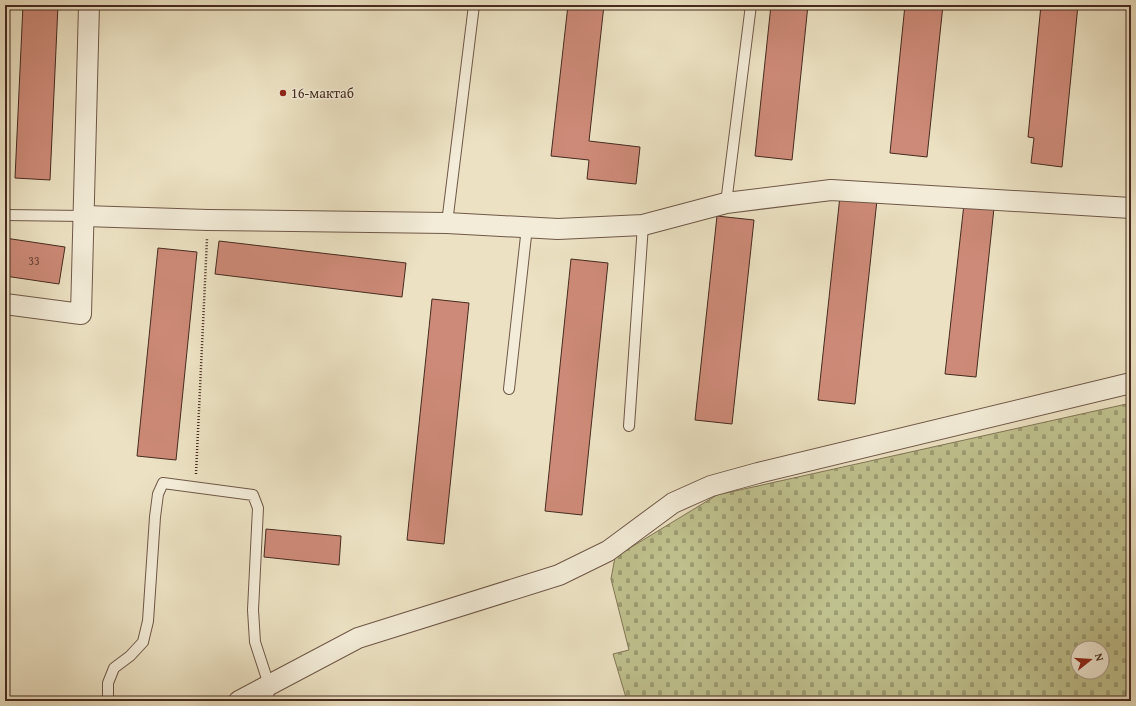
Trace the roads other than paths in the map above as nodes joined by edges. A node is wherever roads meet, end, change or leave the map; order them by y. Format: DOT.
graph roads {
  1 [pos="89,5"];
  2 [pos="474,5"];
  3 [pos="751,5"];
  4 [pos="726,203"];
  5 [pos="1131,208"];
  6 [pos="5,215"];
  7 [pos="84,216"];
  8 [pos="447,223"];
  9 [pos="643,225"];
  10 [pos="527,227"];
  11 [pos="5,304"];
  12 [pos="1131,383"];
  13 [pos="509,389"];
  14 [pos="629,426"];
  15 [pos="268,693"];
  16 [pos="108,701"];
  17 [pos="239,701"];
  1 -- 7 [label="street"];
  2 -- 8 [label="lane"];
  3 -- 4 [label="lane"];
  4 -- 5 [label="street"];
  4 -- 9 [label="street"];
  6 -- 7 [label="lane"];
  7 -- 8 [label="street"];
  7 -- 11 [label="street"];
  8 -- 10 [label="street"];
  9 -- 10 [label="street"];
  9 -- 14 [label="lane"];
  10 -- 13 [label="lane"];
  12 -- 15 [label="street"];
  15 -- 16 [label="lane"];
  15 -- 17 [label="street"];
}
